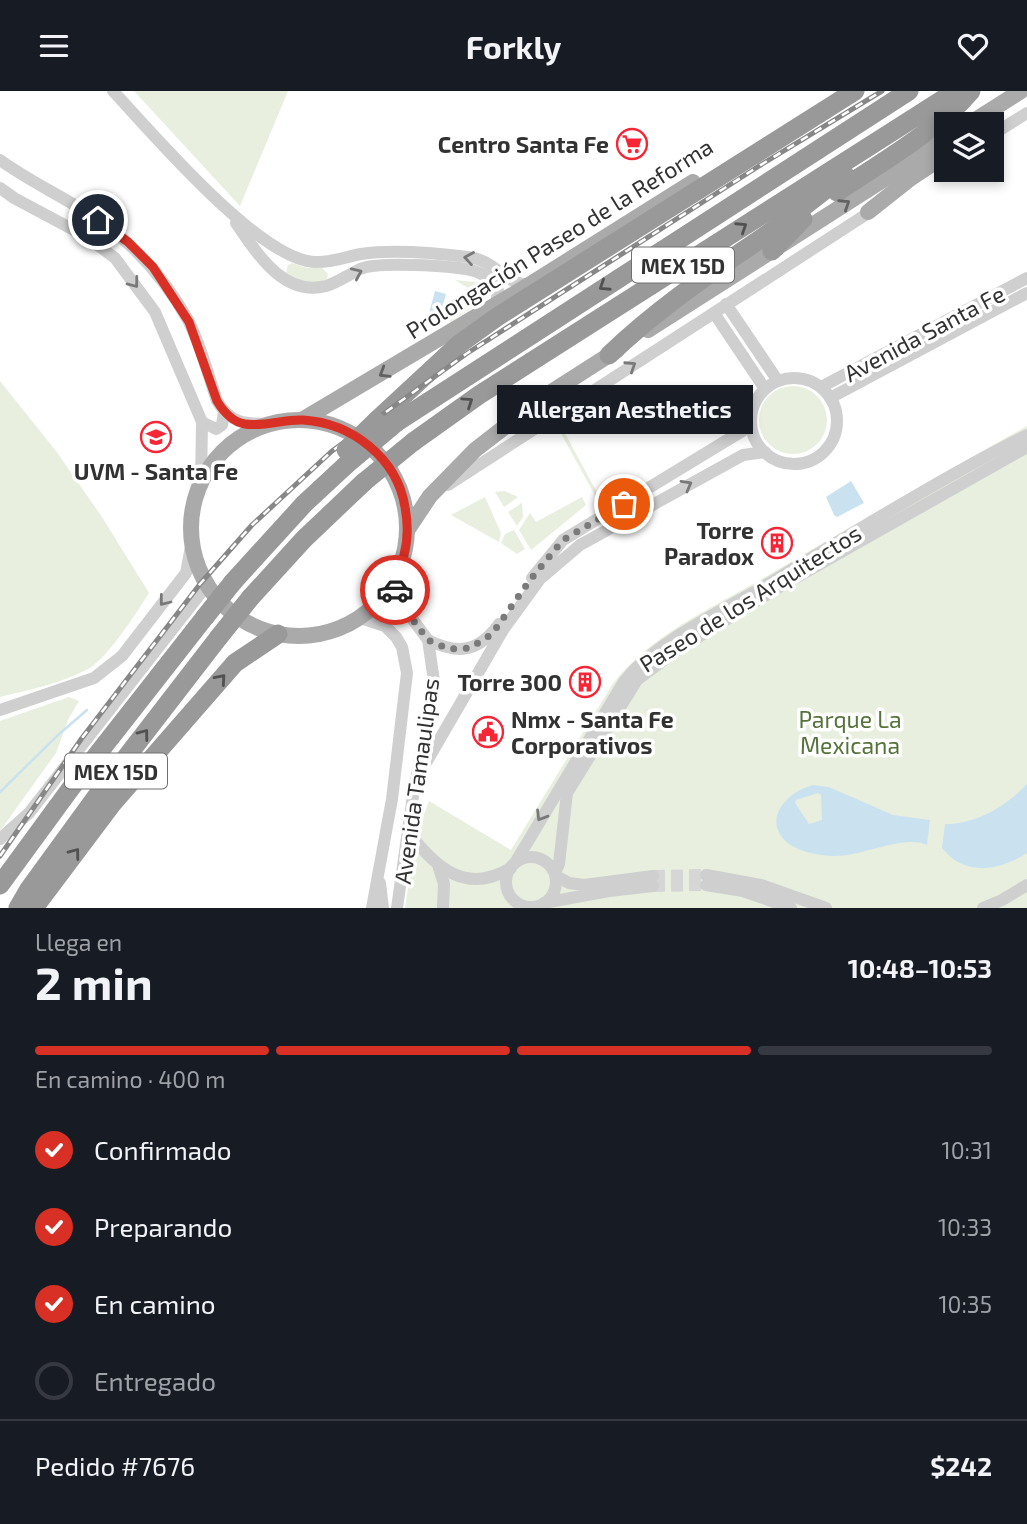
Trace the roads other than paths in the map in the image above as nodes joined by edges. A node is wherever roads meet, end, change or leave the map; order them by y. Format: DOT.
graph roads {
  1 [pos="113,91"];
  2 [pos="837,91"];
  3 [pos="855,91"];
  4 [pos="909,91"];
  5 [pos="956,91"];
  6 [pos="971,91"];
  7 [pos="1023,91"];
  8 [pos="989,112"];
  9 [pos="999,112"];
  10 [pos="1027,113"];
  11 [pos="899,127"];
  12 [pos="1004,127"];
  13 [pos="934,147"];
  14 [pos="0,160"];
  15 [pos="934,163"];
  16 [pos="934,171"];
  17 [pos="0,188"];
  18 [pos="228,211"];
  19 [pos="869,212"];
  20 [pos="772,251"];
  21 [pos="292,255"];
  22 [pos="327,263"];
  23 [pos="278,275"];
  24 [pos="1027,278"];
  25 [pos="333,283"];
  26 [pos="529,285"];
  27 [pos="1027,293"];
  28 [pos="496,305"];
  29 [pos="726,305"];
  30 [pos="714,313"];
  31 [pos="199,350"];
  32 [pos="172,351"];
  33 [pos="609,355"];
  34 [pos="778,381"];
  35 [pos="821,387"];
  36 [pos="765,389"];
  37 [pos="831,398"];
  38 [pos="224,412"];
  39 [pos="302,420"];
  40 [pos="751,420"];
  41 [pos="202,422"];
  42 [pos="270,424"];
  43 [pos="1027,435"];
  44 [pos="1027,447"];
  45 [pos="765,452"];
  46 [pos="342,461"];
  47 [pos="972,470"];
  48 [pos="201,483"];
  49 [pos="430,496"];
  50 [pos="408,529"];
  51 [pos="192,541"];
  52 [pos="394,581"];
  53 [pos="207,585"];
  54 [pos="772,587"];
  55 [pos="360,618"];
  56 [pos="278,634"];
  57 [pos="428,640"];
  58 [pos="0,710"];
  59 [pos="416,780"];
  60 [pos="409,833"];
  61 [pos="0,839"];
  62 [pos="438,865"];
  63 [pos="513,865"];
  64 [pos="555,874"];
  65 [pos="377,876"];
  66 [pos="0,885"];
  67 [pos="1027,885"];
  68 [pos="544,903"];
  69 [pos="1001,904"];
  70 [pos="527,907"];
  71 [pos="18,908"];
  72 [pos="34,908"];
  73 [pos="372,908"];
  74 [pos="383,908"];
  75 [pos="397,908"];
  76 [pos="443,908"];
  77 [pos="791,908"];
  78 [pos="826,908"];
  79 [pos="983,908"];
  1 -- 18 [label="street"];
  2 -- 26 [label="main road, Prolongación Paseo de la Reforma"];
  3 -- 46 [label="highway, bridge"];
  4 -- 46 [label="highway, MEX 15D, one-way, bridge"];
  5 -- 11 [label="highway, MEX 15D"];
  6 -- 20 [label="highway"];
  7 -- 8 [label="main road"];
  7 -- 9 [label="main road"];
  10 -- 12 [label="street"];
  11 -- 33 [label="highway"];
  71 -- 11 [label="highway, MEX 15D, one-way, bridge"];
  20 -- 13 [label="main road, one-way"];
  14 -- 31 [label="street"];
  15 -- 19 [label="main road"];
  16 -- 19 [label="street"];
  17 -- 32 [label="street, one-way"];
  18 -- 21 [label="street"];
  18 -- 23 [label="street"];
  19 -- 29 [label="street"];
  20 -- 33 [label="main road"];
  21 -- 22 [label="street"];
  21 -- 23 [label="street"];
  22 -- 25 [label="street"];
  26 -- 22 [label="street, one-way"];
  23 -- 25 [label="street"];
  24 -- 35 [label="street, Avenida Santa Fe"];
  25 -- 28 [label="street, one-way"];
  26 -- 28 [label="main road, Prolongación Paseo de la Reforma"];
  27 -- 37 [label="street, Avenida Santa Fe"];
  28 -- 39 [label="main road, Prolongación Paseo de la Reforma, one-way"];
  29 -- 30 [label="street"];
  29 -- 34 [label="street"];
  30 -- 36 [label="street"];
  49 -- 30 [label="street, one-way"];
  31 -- 32 [label="street"];
  31 -- 38 [label="street"];
  32 -- 41 [label="street"];
  33 -- 49 [label="main road"];
  34 -- 35 [label="street"];
  34 -- 36 [label="street"];
  35 -- 37 [label="street"];
  36 -- 40 [label="street"];
  37 -- 45 [label="street"];
  38 -- 41 [label="street"];
  38 -- 42 [label="street"];
  39 -- 42 [label="main road"];
  39 -- 50 [label="main road"];
  40 -- 45 [label="street"];
  40 -- 57 [label="street"];
  41 -- 48 [label="street"];
  42 -- 48 [label="main road"];
  43 -- 47 [label="street, Paseo de los Arquitectos"];
  44 -- 47 [label="street, Paseo de los Arquitectos"];
  59 -- 45 [label="street, one-way"];
  46 -- 66 [label="highway, MEX 15D, bridge"];
  47 -- 54 [label="street, Paseo de los Arquitectos"];
  48 -- 51 [label="main road"];
  49 -- 50 [label="main road"];
  50 -- 52 [label="main road"];
  51 -- 53 [label="main road"];
  51 -- 58 [label="street, one-way"];
  52 -- 55 [label="main road"];
  52 -- 57 [label="street, Avenida Tamaulipas"];
  53 -- 56 [label="main road"];
  53 -- 61 [label="street"];
  54 -- 63 [label="street, Paseo de los Arquitectos, one-way"];
  54 -- 64 [label="street, Paseo de los Arquitectos"];
  55 -- 56 [label="main road"];
  55 -- 65 [label="street, Avenida Tamaulipas"];
  72 -- 56 [label="highway, one-way"];
  57 -- 59 [label="street, Avenida Tamaulipas"];
  59 -- 60 [label="street, Avenida Tamaulipas"];
  60 -- 62 [label="street"];
  60 -- 75 [label="street, Avenida Tamaulipas"];
  62 -- 63 [label="street"];
  62 -- 76 [label="street"];
  63 -- 64 [label="street"];
  63 -- 70 [label="street"];
  64 -- 68 [label="street"];
  64 -- 68 [label="street"];
  65 -- 73 [label="street, Avenida Tamaulipas"];
  65 -- 74 [label="street"];
  67 -- 69 [label="street"];
  68 -- 70 [label="street"];
  69 -- 79 [label="street"];
  77 -- 78 [label="street"];
}
